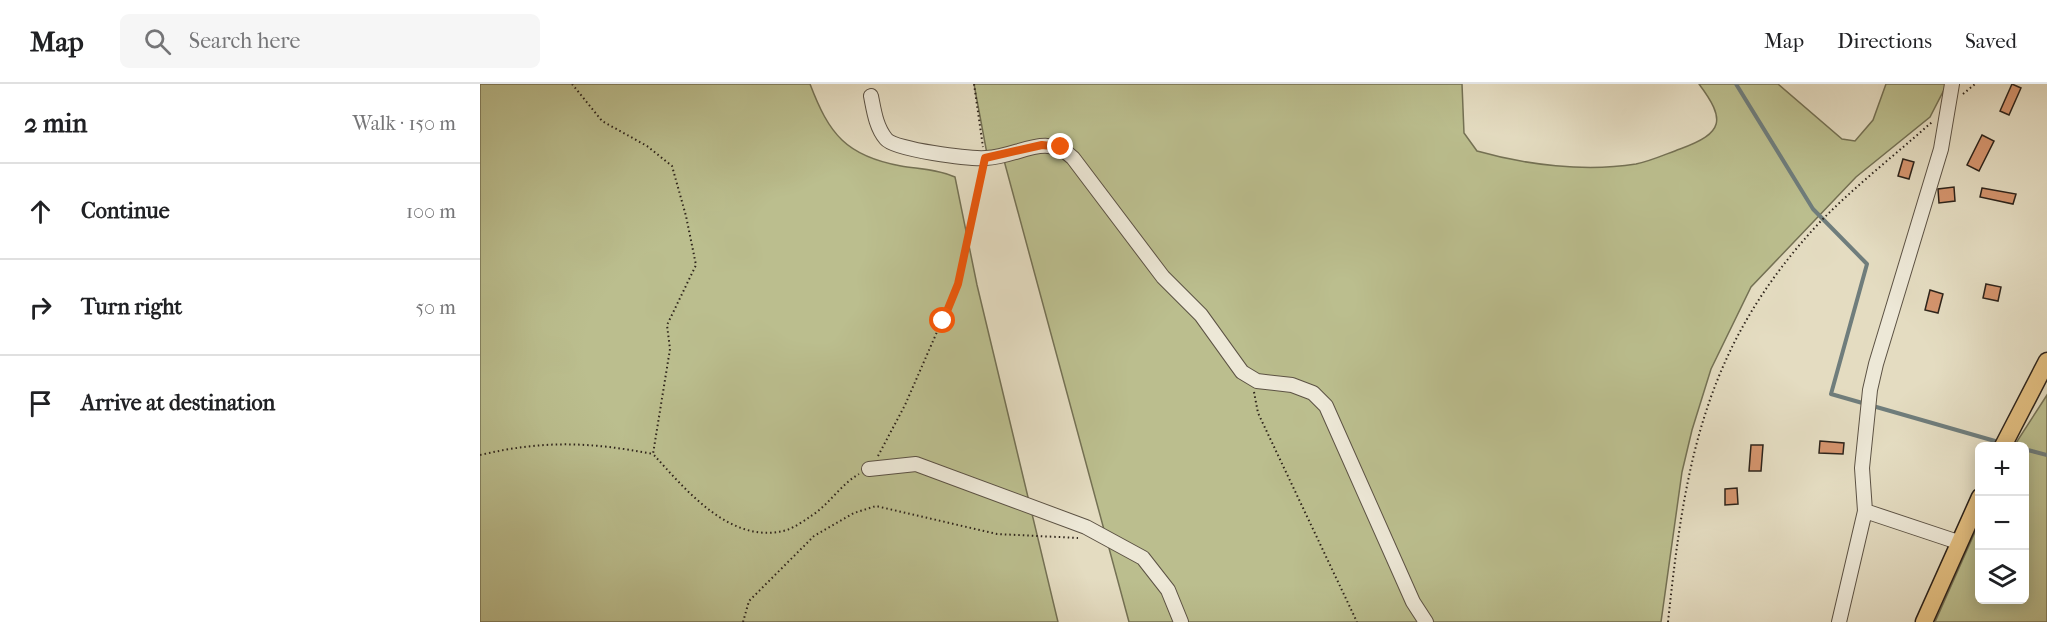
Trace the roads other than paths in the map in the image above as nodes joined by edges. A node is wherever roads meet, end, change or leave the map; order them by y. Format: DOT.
graph roads {
  1 [pos="1952,84"];
  2 [pos="871,96"];
  3 [pos="2047,361"];
  4 [pos="2006,442"];
  5 [pos="869,469"];
  6 [pos="1975,507"];
  7 [pos="1865,511"];
  8 [pos="1958,542"];
  9 [pos="1181,622"];
  10 [pos="1426,622"];
  11 [pos="1839,622"];
  12 [pos="1924,622"];
  1 -- 7 [label="street"];
  2 -- 10 [label="street"];
  3 -- 4 [label="main road"];
  5 -- 9 [label="street"];
  6 -- 8 [label="main road"];
  7 -- 8 [label="street"];
  7 -- 11 [label="street"];
  8 -- 12 [label="main road"];
}
